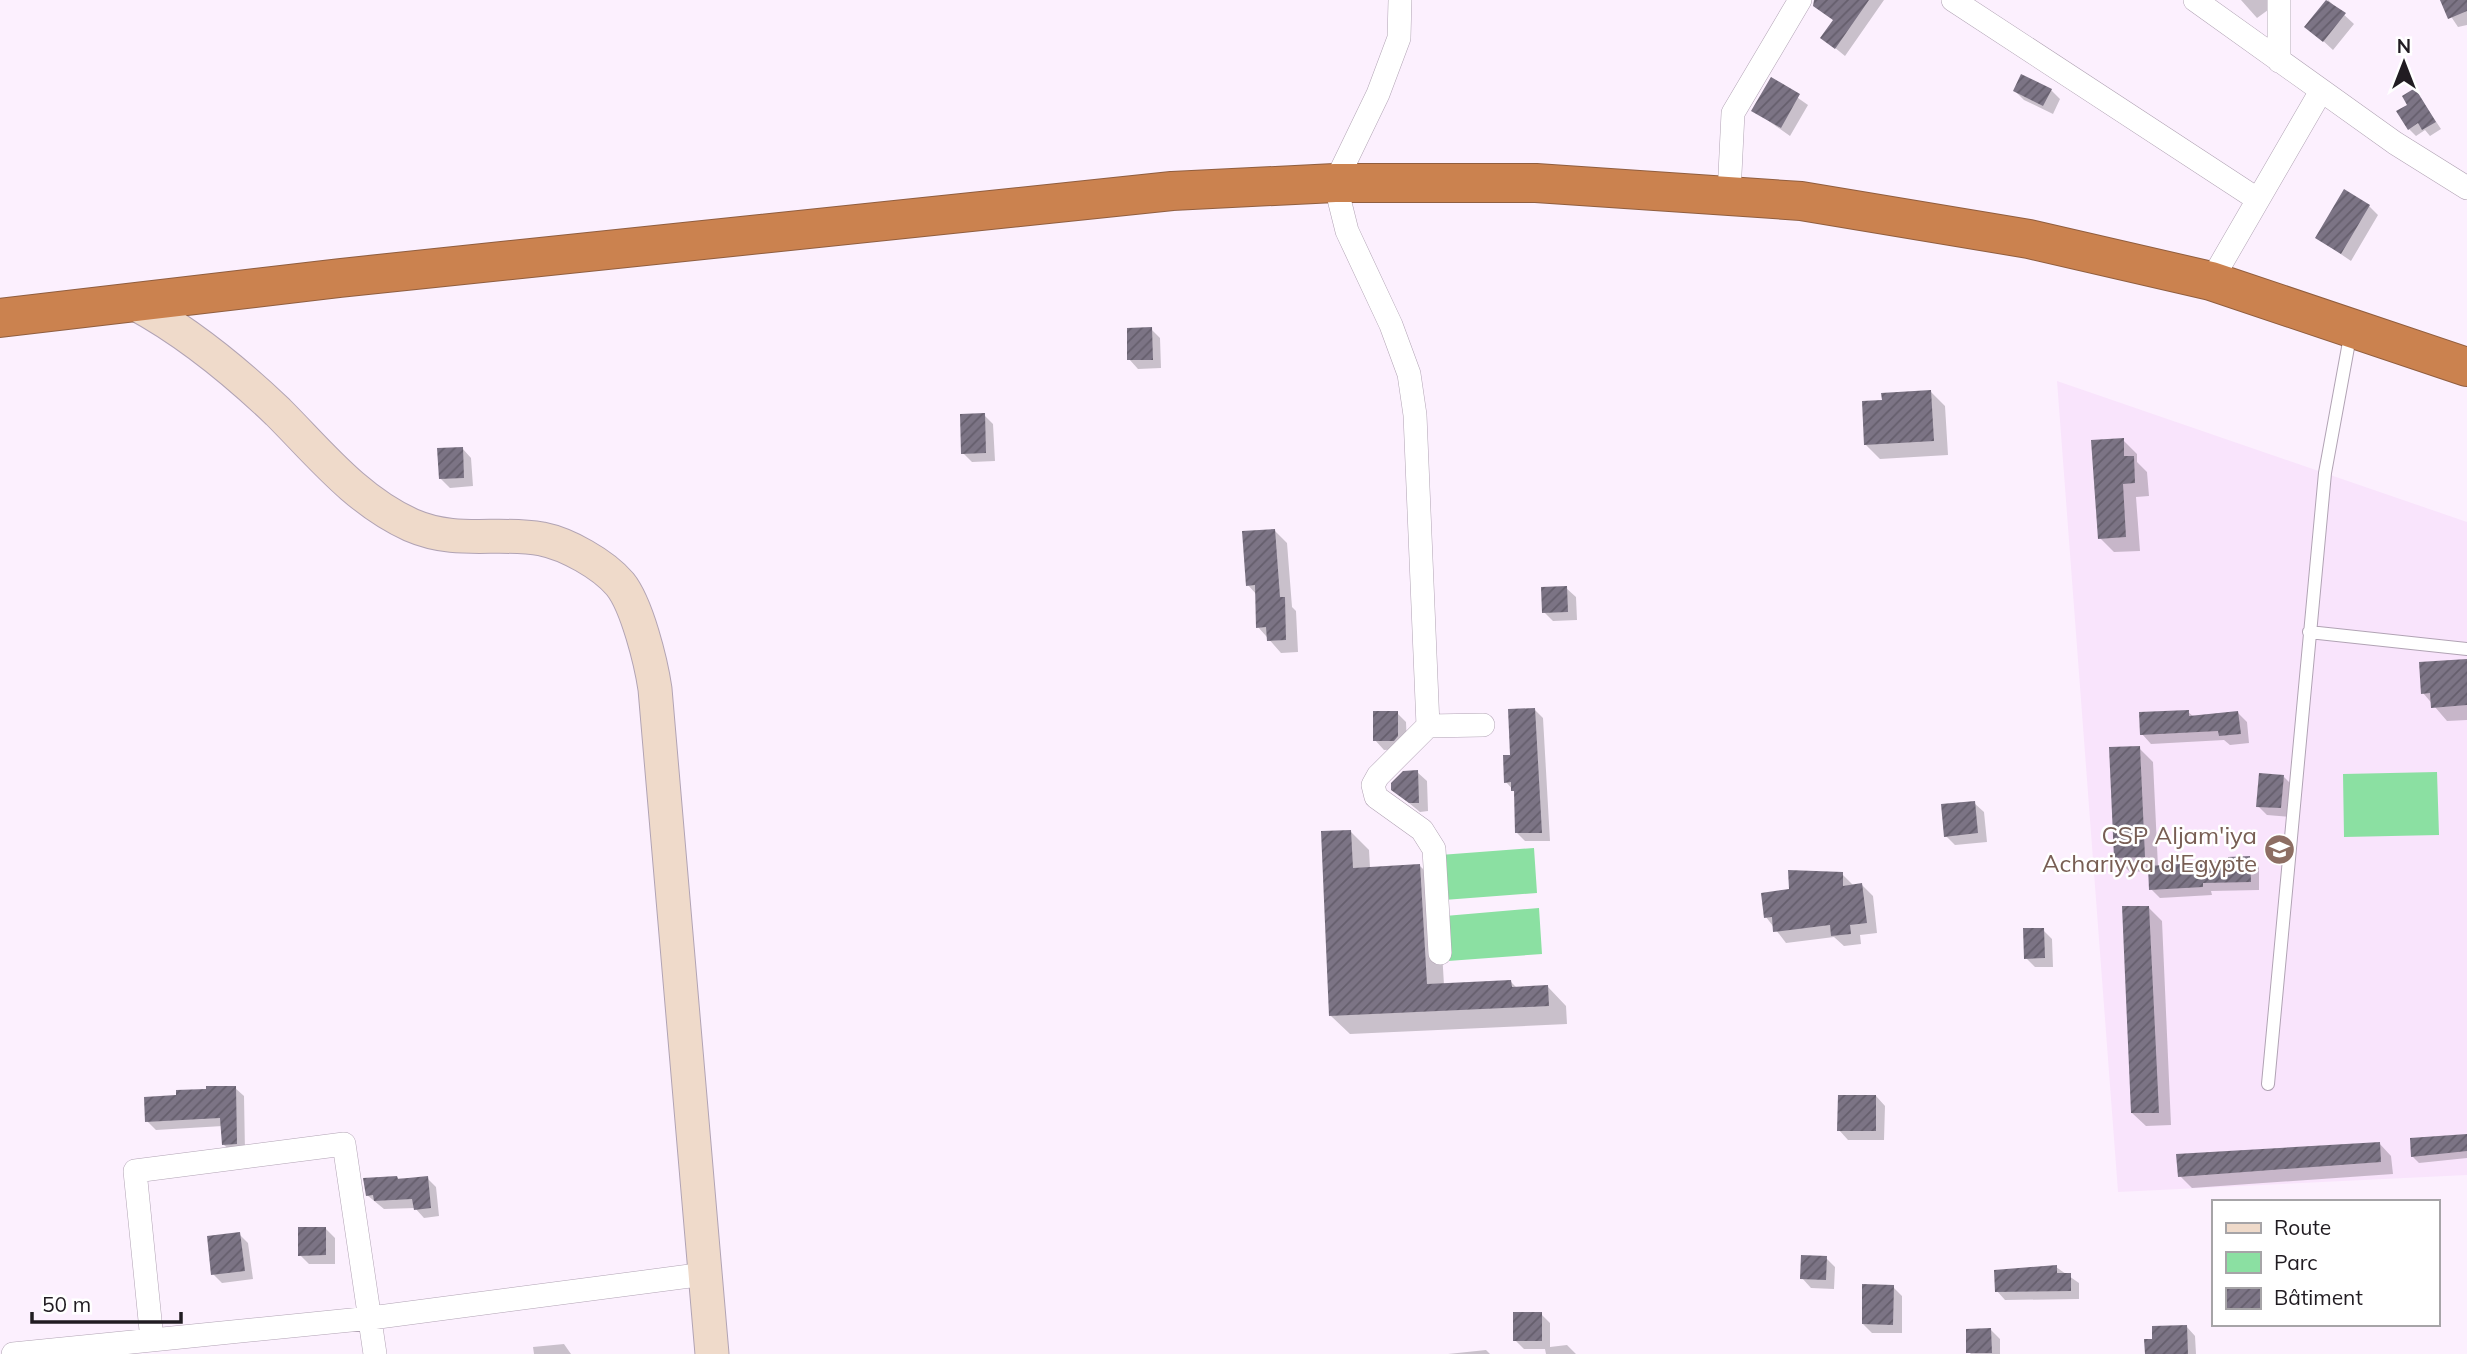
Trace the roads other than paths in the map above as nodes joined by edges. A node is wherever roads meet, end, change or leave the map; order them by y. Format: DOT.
graph roads {
  1 [pos="1401,0"];
  2 [pos="1800,0"];
  3 [pos="1953,0"];
  4 [pos="2195,0"];
  5 [pos="2278,0"];
  6 [pos="2278,61"];
  7 [pos="2321,91"];
  8 [pos="1335,183"];
  9 [pos="2467,188"];
  10 [pos="1729,194"];
  11 [pos="2257,199"];
  12 [pos="2211,281"];
  13 [pos="134,303"];
  14 [pos="0,318"];
  15 [pos="2351,327"];
  16 [pos="2467,367"];
  17 [pos="2309,632"];
  18 [pos="2467,649"];
  19 [pos="1483,725"];
  20 [pos="1429,726"];
  21 [pos="1440,953"];
  22 [pos="2268,1084"];
  23 [pos="705,1274"];
  24 [pos="371,1318"];
  25 [pos="152,1340"];
  26 [pos="13,1354"];
  27 [pos="375,1354"];
  28 [pos="712,1354"];
  1 -- 8 [label="street"];
  2 -- 10 [label="street"];
  3 -- 11 [label="street"];
  4 -- 6 [label="street"];
  5 -- 6 [label="street"];
  6 -- 7 [label="street"];
  7 -- 9 [label="street"];
  7 -- 11 [label="street"];
  8 -- 10 [label="highway"];
  8 -- 13 [label="highway"];
  8 -- 20 [label="street"];
  10 -- 12 [label="highway"];
  11 -- 12 [label="street"];
  12 -- 15 [label="highway"];
  13 -- 14 [label="highway"];
  13 -- 23 [label="street"];
  15 -- 16 [label="highway"];
  15 -- 17 [label="lane"];
  17 -- 18 [label="lane"];
  17 -- 22 [label="lane"];
  19 -- 20 [label="street"];
  20 -- 21 [label="street"];
  23 -- 24 [label="street"];
  23 -- 28 [label="street"];
  24 -- 25 [label="street"];
  24 -- 25 [label="street"];
  24 -- 27 [label="street"];
  25 -- 26 [label="street"];
}
